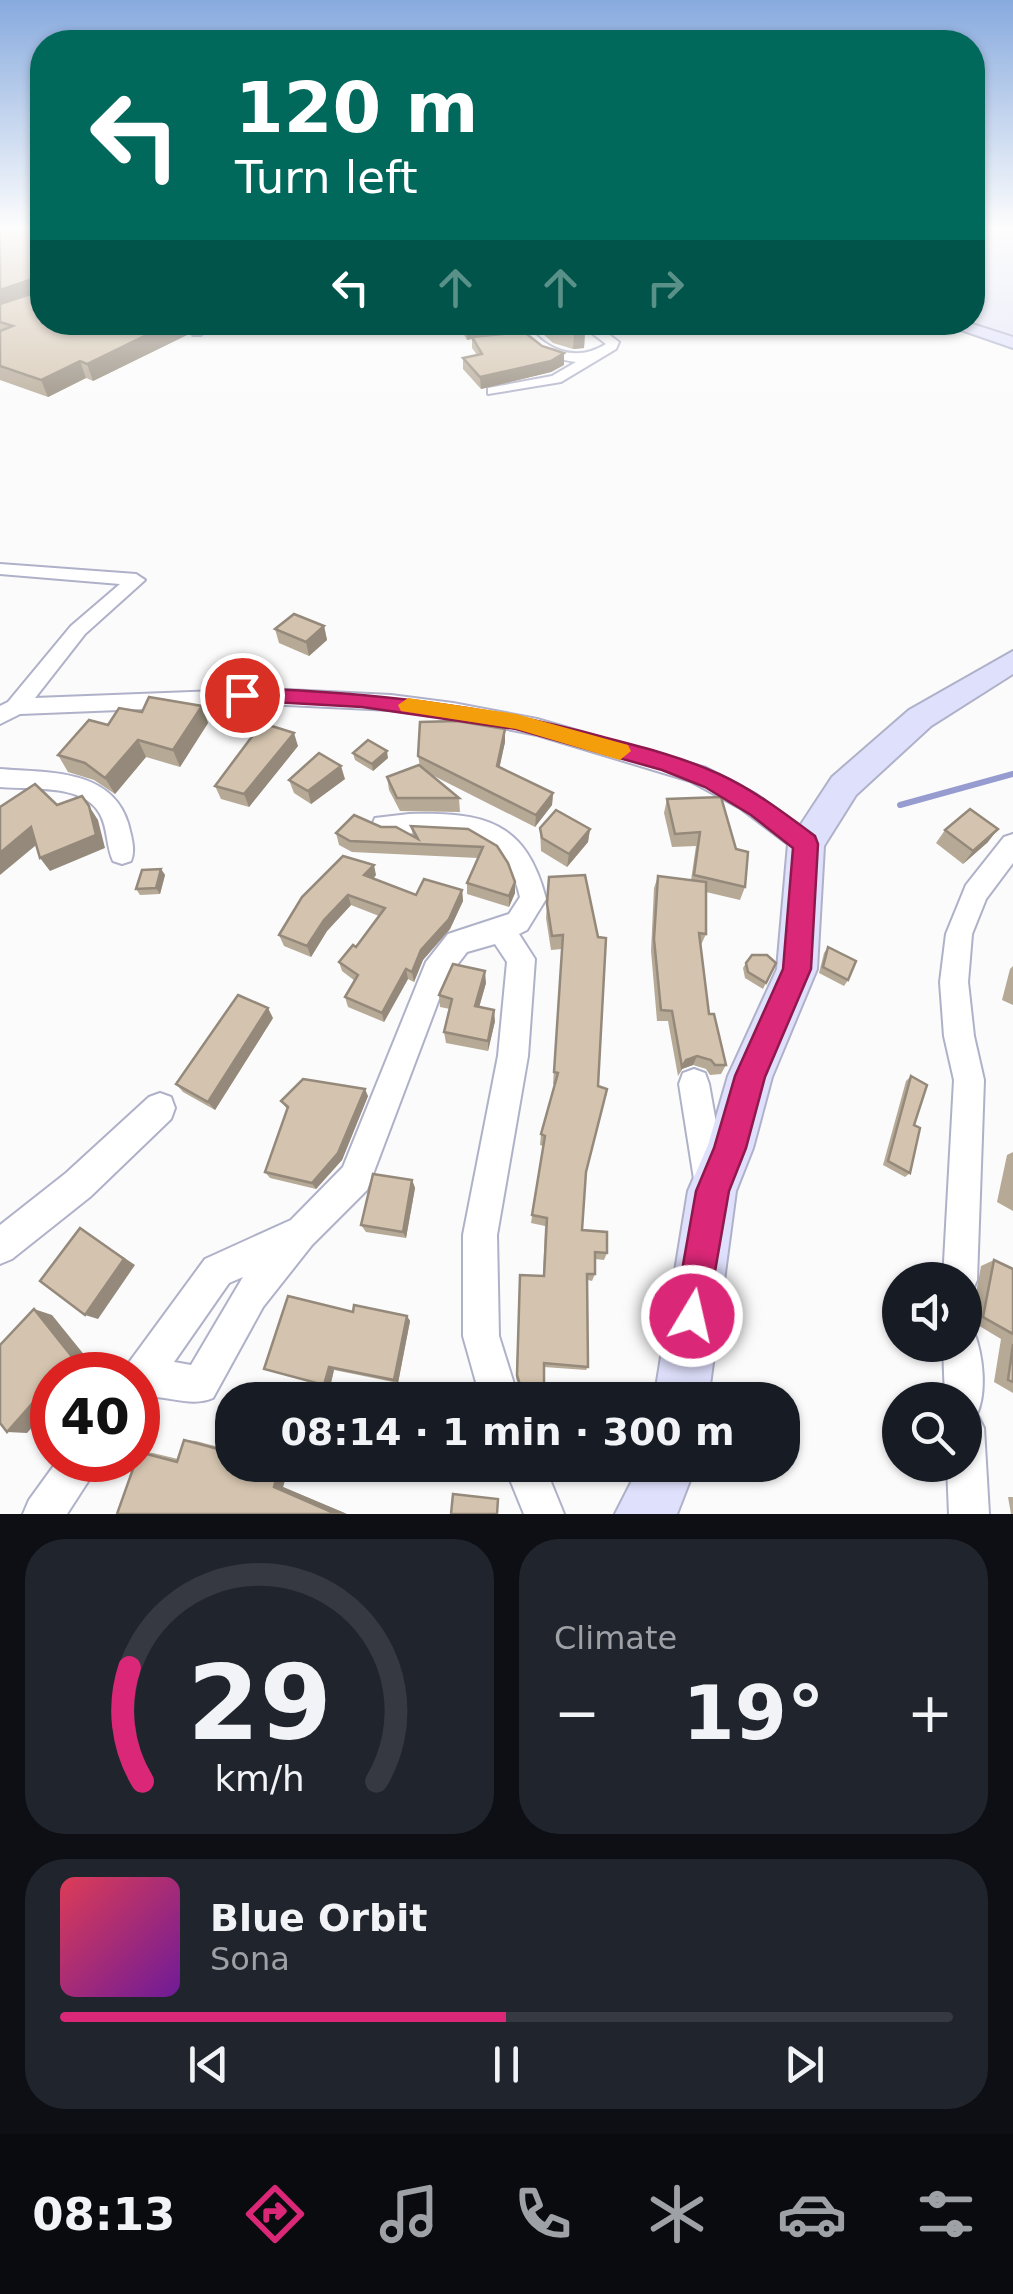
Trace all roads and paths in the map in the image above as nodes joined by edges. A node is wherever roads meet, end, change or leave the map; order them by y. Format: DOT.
graph roads {
  1 [pos="527,335"];
  2 [pos="602,335"];
  3 [pos="985,335"];
  4 [pos="1013,344"];
  5 [pos="590,359"];
  6 [pos="493,391"];
  7 [pos="0,569"];
  8 [pos="1013,661"];
  9 [pos="8,712"];
  10 [pos="0,778"];
  11 [pos="34,782"];
  12 [pos="12,802"];
  13 [pos="384,826"];
  14 [pos="806,844"];
  15 [pos="1013,844"];
  16 [pos="122,854"];
  17 [pos="501,930"];
  18 [pos="694,1084"];
  19 [pos="160,1108"];
  20 [pos="712,1191"];
  21 [pos="303,1232"];
  22 [pos="0,1247"];
  23 [pos="961,1262"];
  24 [pos="158,1352"];
  25 [pos="160,1381"];
  26 [pos="495,1382"];
  27 [pos="684,1382"];
  28 [pos="66,1482"];
  29 [pos="531,1482"];
  30 [pos="664,1482"];
  31 [pos="968,1482"];
  32 [pos="43,1514"];
  33 [pos="544,1514"];
  34 [pos="644,1514"];
  35 [pos="970,1514"];
  1 -- 5 [label="street"];
  2 -- 5 [label="street"];
  3 -- 4 [label="street"];
  5 -- 6 [label="street"];
  7 -- 9 [label="street"];
  8 -- 14 [label="street"];
  9 -- 14 [label="street"];
  10 -- 11 [label="street"];
  11 -- 12 [label="street"];
  11 -- 16 [label="street"];
  13 -- 17 [label="street"];
  14 -- 20 [label="street"];
  15 -- 23 [label="street"];
  17 -- 21 [label="street"];
  17 -- 26 [label="street"];
  18 -- 20 [label="street"];
  19 -- 22 [label="street"];
  20 -- 27 [label="street"];
  21 -- 24 [label="street"];
  21 -- 25 [label="street"];
  28 -- 32 [label="street"];
  29 -- 33 [label="street"];
  30 -- 34 [label="street"];
  31 -- 35 [label="street"];
}
